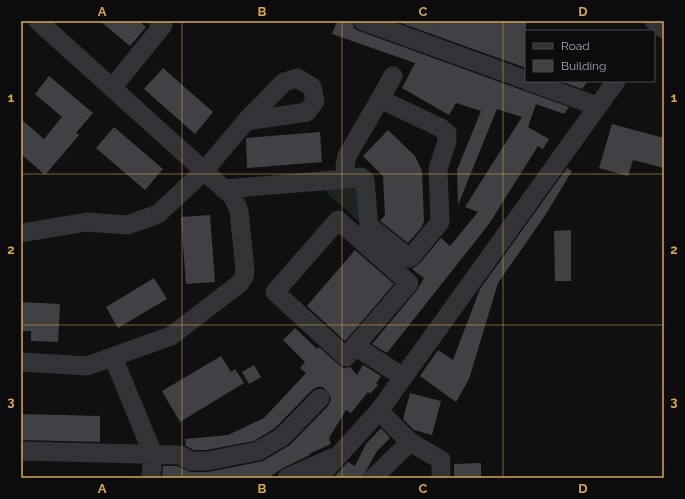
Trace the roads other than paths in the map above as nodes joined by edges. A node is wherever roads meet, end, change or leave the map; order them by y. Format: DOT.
graph roads {
  1 [pos="38,21"];
  2 [pos="158,21"];
  3 [pos="363,21"];
  4 [pos="393,76"];
  5 [pos="525,80"];
  6 [pos="530,82"];
  7 [pos="615,82"];
  8 [pos="112,88"];
  9 [pos="380,99"];
  10 [pos="597,106"];
  11 [pos="246,121"];
  12 [pos="204,171"];
  13 [pos="346,179"];
  14 [pos="224,189"];
  15 [pos="21,233"];
  16 [pos="355,346"];
  17 [pos="113,357"];
  18 [pos="21,362"];
  19 [pos="403,376"];
  20 [pos="320,398"];
  21 [pos="379,410"];
  22 [pos="410,442"];
  23 [pos="21,451"];
  24 [pos="153,454"];
  25 [pos="339,455"];
  26 [pos="151,478"];
  27 [pos="287,478"];
  28 [pos="318,478"];
  29 [pos="373,478"];
  30 [pos="441,478"];
  1 -- 8 [label="street"];
  2 -- 8 [label="street"];
  3 -- 5 [label="street"];
  4 -- 9 [label="street"];
  6 -- 10 [label="street"];
  7 -- 10 [label="street"];
  8 -- 12 [label="street"];
  9 -- 13 [label="street"];
  9 -- 13 [label="street"];
  10 -- 19 [label="street"];
  11 -- 12 [label="street"];
  12 -- 14 [label="street"];
  12 -- 15 [label="street"];
  13 -- 14 [label="street"];
  14 -- 17 [label="street"];
  16 -- 16 [label="street"];
  16 -- 19 [label="street"];
  17 -- 18 [label="street"];
  17 -- 24 [label="street"];
  19 -- 21 [label="street"];
  20 -- 24 [label="street"];
  21 -- 22 [label="street"];
  21 -- 25 [label="street"];
  22 -- 29 [label="street"];
  22 -- 30 [label="street"];
  23 -- 24 [label="street"];
  24 -- 26 [label="street"];
  25 -- 27 [label="street"];
  25 -- 28 [label="street"];
}
